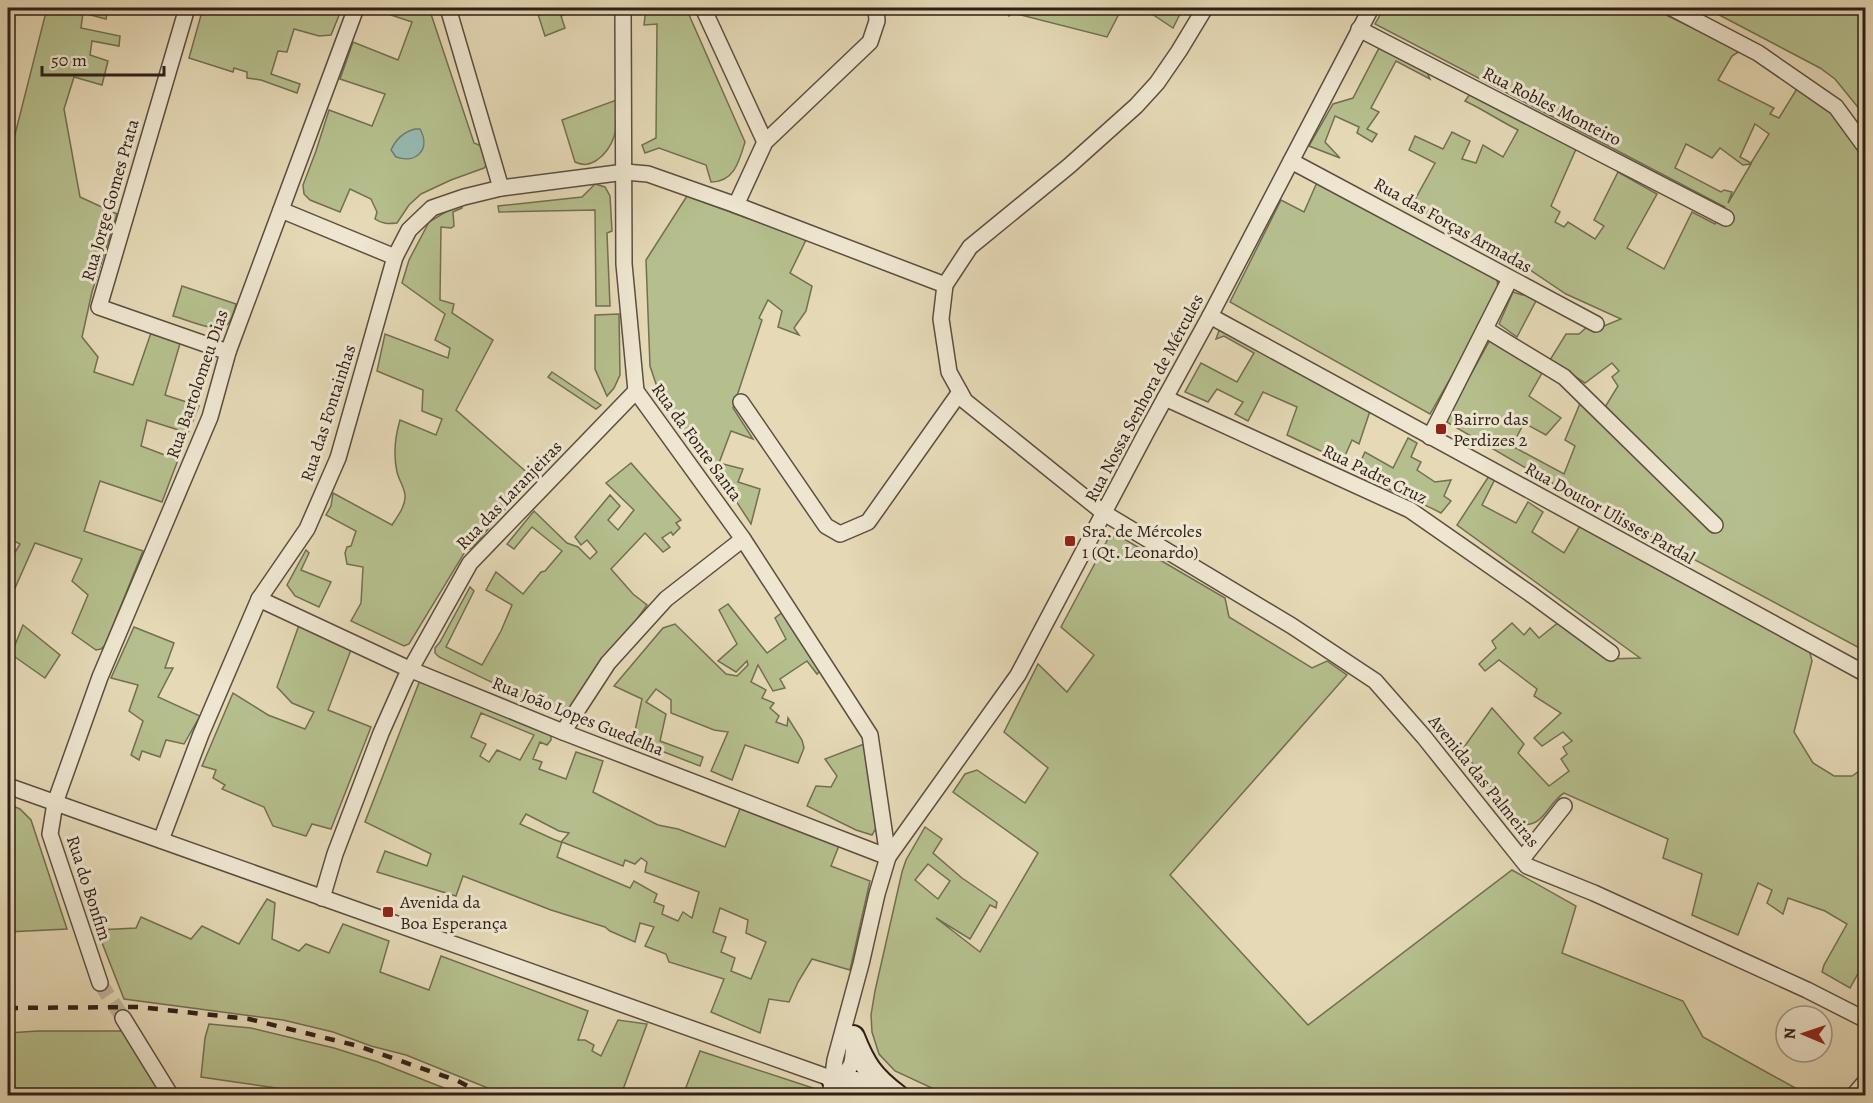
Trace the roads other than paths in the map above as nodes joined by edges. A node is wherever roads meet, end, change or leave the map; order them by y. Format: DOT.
graph roads {
  1 [pos="187,8"];
  2 [pos="356,8"];
  3 [pos="448,8"];
  4 [pos="623,8"];
  5 [pos="703,8"];
  6 [pos="876,8"];
  7 [pos="1205,8"];
  8 [pos="1371,8"];
  9 [pos="1672,8"];
  10 [pos="1359,29"];
  11 [pos="765,142"];
  12 [pos="1866,148"];
  13 [pos="1291,160"];
  14 [pos="625,172"];
  15 [pos="501,188"];
  16 [pos="736,205"];
  17 [pos="281,210"];
  18 [pos="1726,218"];
  19 [pos="395,257"];
  20 [pos="1510,279"];
  21 [pos="945,285"];
  22 [pos="1210,316"];
  23 [pos="1596,324"];
  24 [pos="1485,329"];
  25 [pos="228,352"];
  26 [pos="636,392"];
  27 [pos="960,392"];
  28 [pos="1165,398"];
  29 [pos="741,402"];
  30 [pos="1430,437"];
  31 [pos="1104,513"];
  32 [pos="1714,525"];
  33 [pos="743,539"];
  34 [pos="259,599"];
  35 [pos="1611,653"];
  36 [pos="409,669"];
  37 [pos="1866,674"];
  38 [pos="563,732"];
  39 [pos="8,786"];
  40 [pos="55,803"];
  41 [pos="1564,806"];
  42 [pos="161,840"];
  43 [pos="888,857"];
  44 [pos="1522,859"];
  45 [pos="322,898"];
  46 [pos="100,983"];
  47 [pos="853,992"];
  48 [pos="123,1018"];
  49 [pos="1866,1020"];
  50 [pos="853,1037"];
  51 [pos="1866,1081"];
  52 [pos="831,1087"];
  53 [pos="171,1095"];
  54 [pos="852,1095"];
  55 [pos="895,1095"];
  56 [pos="1854,1095"];
  1 -- 25 [label="street, Rua Jorge Gomes Prata"];
  2 -- 17 [label="street, Rua Bartolomeu Dias"];
  3 -- 15 [label="street"];
  4 -- 14 [label="street, Rua da Fonte Santa"];
  5 -- 11 [label="street"];
  6 -- 11 [label="street"];
  7 -- 21 [label="street"];
  8 -- 10 [label="street, Rua Nossa Senhora de Mércules"];
  9 -- 12 [label="street"];
  10 -- 13 [label="street, Rua Nossa Senhora de Mércules"];
  10 -- 18 [label="street, Rua Robles Monteiro"];
  11 -- 16 [label="street"];
  13 -- 20 [label="street, Rua das Forças Armadas"];
  13 -- 22 [label="street, Rua Nossa Senhora de Mércules"];
  14 -- 15 [label="street, Rua das Fontainhas"];
  14 -- 16 [label="street, Rua das Fontainhas"];
  14 -- 26 [label="street, Rua da Fonte Santa"];
  15 -- 19 [label="street, Rua das Fontainhas"];
  16 -- 21 [label="street, Rua das Fontainhas"];
  17 -- 19 [label="street"];
  17 -- 25 [label="street, Rua Bartolomeu Dias"];
  19 -- 34 [label="street, Rua das Fontainhas"];
  20 -- 23 [label="street, Rua das Forças Armadas"];
  20 -- 24 [label="street"];
  21 -- 27 [label="street, Avenida das Palmeiras"];
  22 -- 28 [label="street, Rua Nossa Senhora de Mércules"];
  22 -- 30 [label="street, Rua Doutor Ulisses Pardal"];
  24 -- 30 [label="street"];
  24 -- 32 [label="street"];
  25 -- 40 [label="street, Rua Bartolomeu Dias"];
  26 -- 33 [label="street, Rua da Fonte Santa"];
  26 -- 36 [label="street, Rua das Laranjeiras"];
  27 -- 29 [label="street"];
  27 -- 31 [label="street, Avenida das Palmeiras"];
  28 -- 31 [label="street, Rua Nossa Senhora de Mércules"];
  28 -- 35 [label="street, Rua Padre Cruz"];
  30 -- 37 [label="street, Rua Doutor Ulisses Pardal"];
  31 -- 43 [label="street, Rua Nossa Senhora de Mércules"];
  31 -- 44 [label="street, Avenida das Palmeiras"];
  33 -- 38 [label="street"];
  33 -- 43 [label="street, Rua da Fonte Santa"];
  34 -- 36 [label="street, Rua João Lopes Guedelha"];
  34 -- 42 [label="street, Rua das Fontainhas"];
  36 -- 38 [label="street, Rua João Lopes Guedelha"];
  36 -- 45 [label="street, Rua das Laranjeiras"];
  38 -- 43 [label="street, Rua João Lopes Guedelha"];
  39 -- 40 [label="street"];
  40 -- 42 [label="street"];
  40 -- 46 [label="street, Rua do Bonfim"];
  41 -- 44 [label="street"];
  42 -- 45 [label="street"];
  43 -- 47 [label="street, Rua Nossa Senhora de Mércules"];
  44 -- 49 [label="street, Avenida das Palmeiras"];
  45 -- 52 [label="street"];
  47 -- 50 [label="street, Rua Nossa Senhora de Mércules"];
  47 -- 52 [label="street, Rua Nossa Senhora de Mércules"];
  48 -- 53 [label="street"];
  50 -- 52 [label="street, Rua Nossa Senhora de Mércules"];
  50 -- 55 [label="main road"];
  51 -- 56 [label="street"];
  52 -- 54 [label="main road"];
  52 -- 55 [label="main road"];
}
